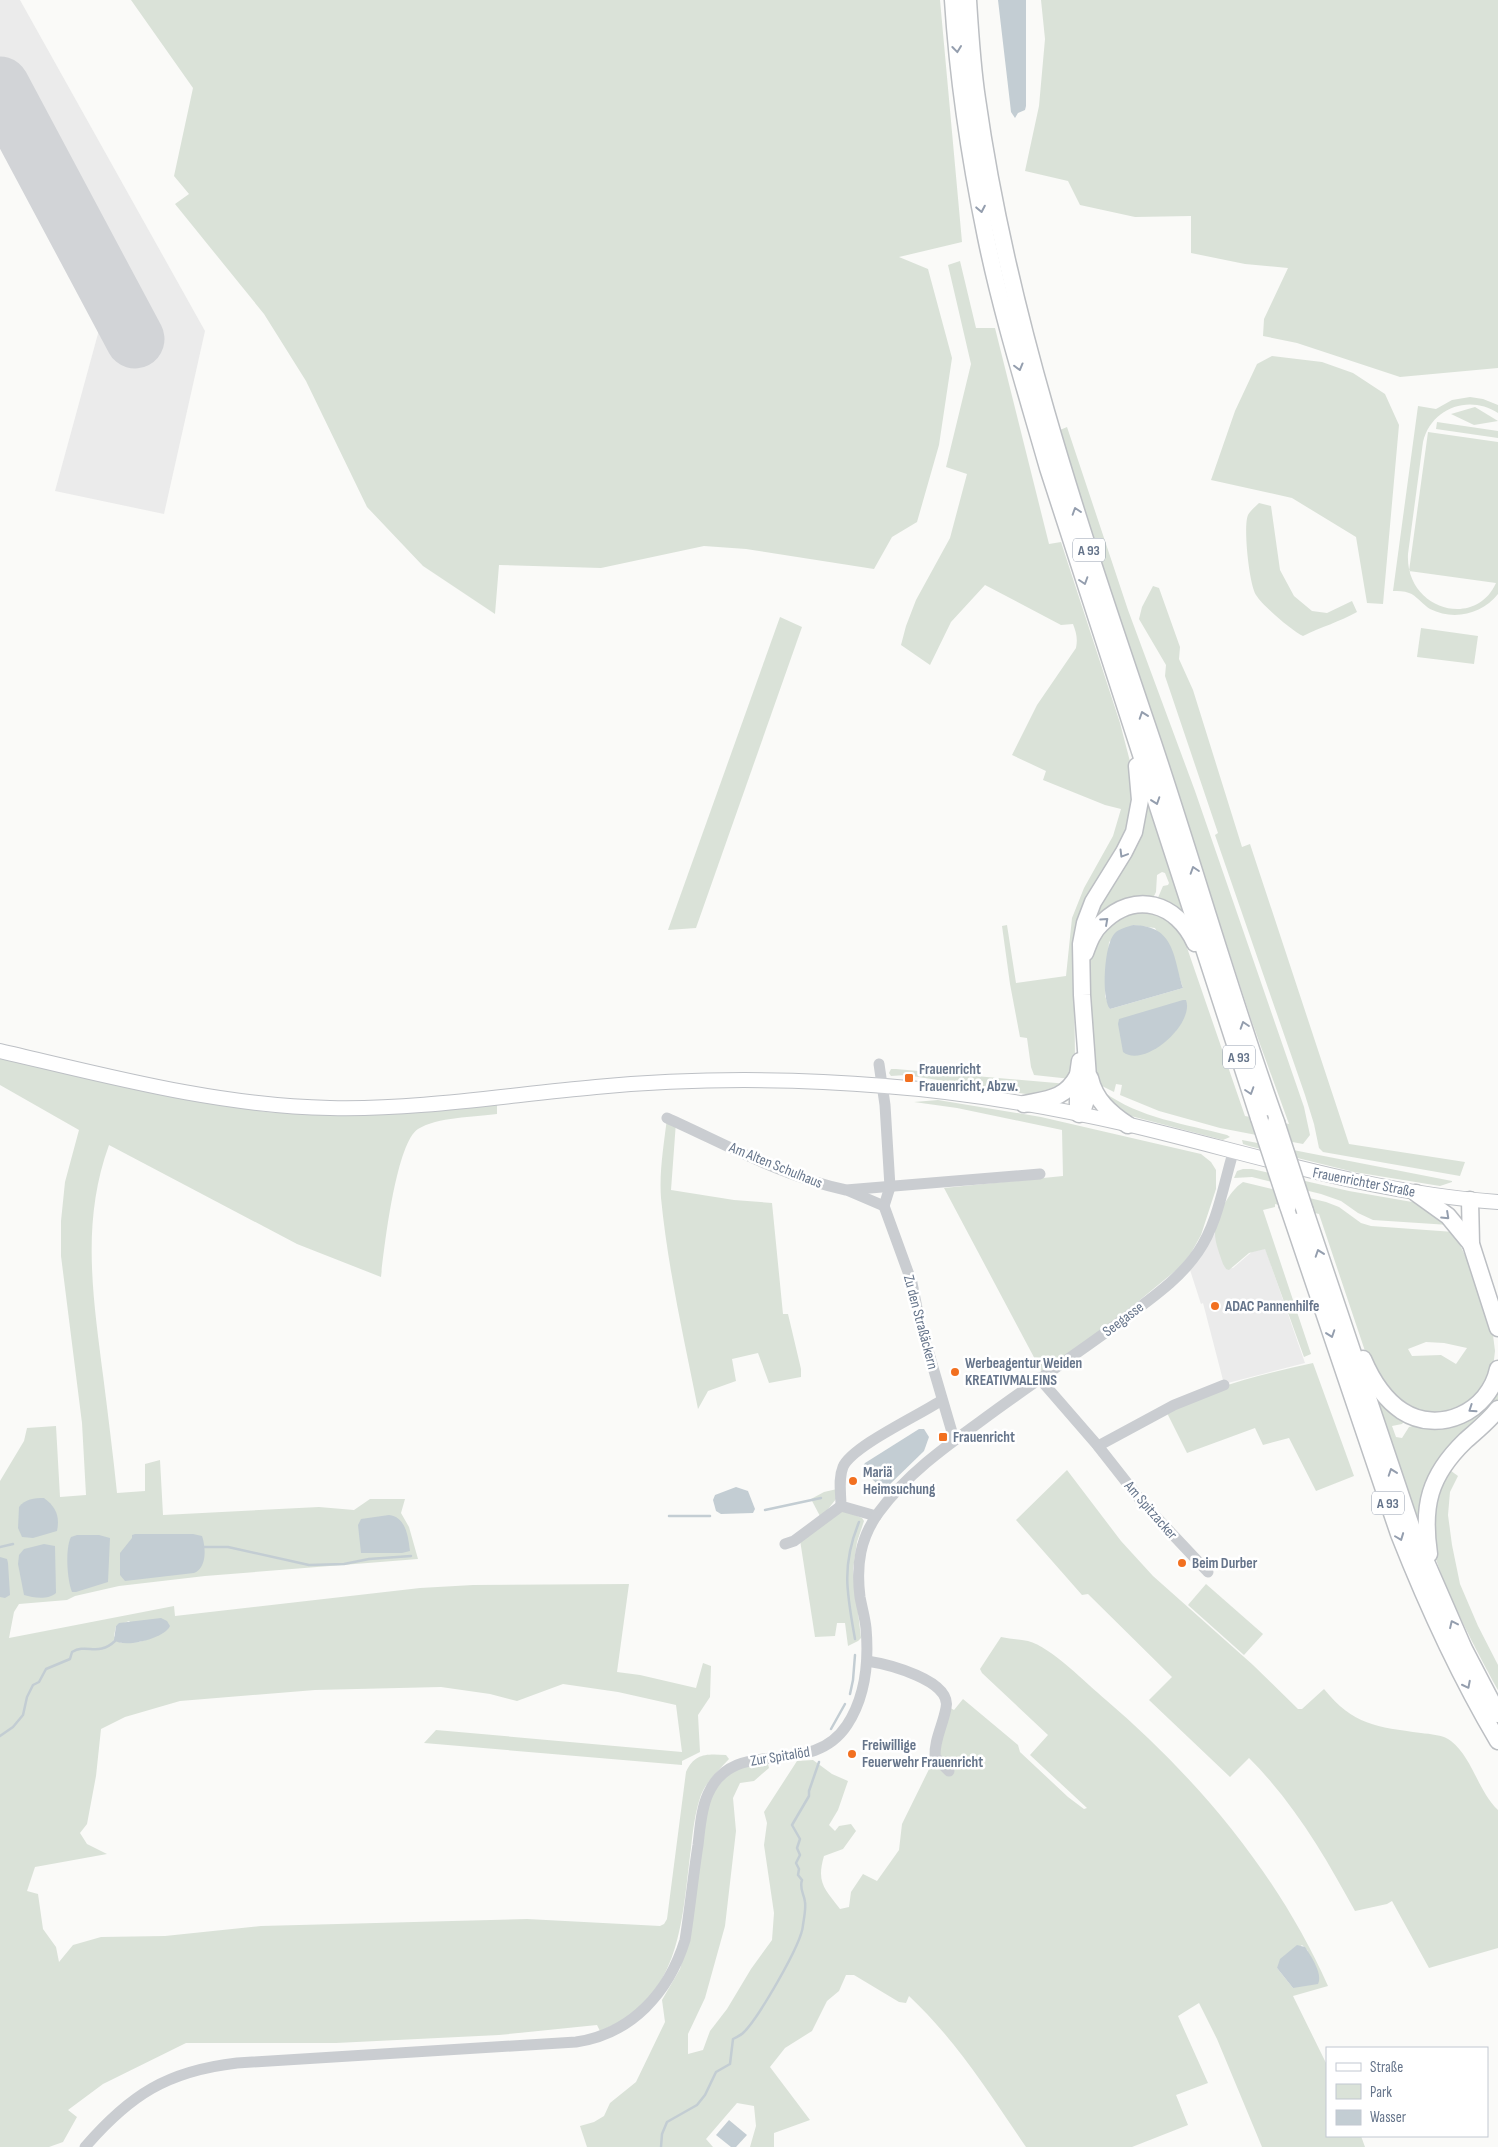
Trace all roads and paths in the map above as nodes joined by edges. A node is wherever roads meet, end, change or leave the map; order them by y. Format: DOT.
graph roads {
  1 [pos="953,0"];
  2 [pos="968,0"];
  3 [pos="1135,738"];
  4 [pos="1082,962"];
  5 [pos="1219,995"];
  6 [pos="0,1051"];
  7 [pos="879,1064"];
  8 [pos="1083,1074"];
  9 [pos="882,1085"];
  10 [pos="1024,1104"];
  11 [pos="1079,1114"];
  12 [pos="667,1118"];
  13 [pos="1128,1125"];
  14 [pos="1233,1153"];
  15 [pos="1040,1174"];
  16 [pos="890,1187"];
  17 [pos="846,1190"];
  18 [pos="1416,1193"];
  19 [pos="1470,1200"];
  20 [pos="1498,1202"];
  21 [pos="884,1206"];
  22 [pos="1471,1244"];
  23 [pos="1334,1296"];
  24 [pos="1498,1328"];
  25 [pos="1498,1369"];
  26 [pos="1039,1378"];
  27 [pos="1224,1385"];
  28 [pos="942,1400"];
  29 [pos="1498,1409"];
  30 [pos="954,1439"];
  31 [pos="1098,1446"];
  32 [pos="841,1506"];
  33 [pos="876,1516"];
  34 [pos="785,1544"];
  35 [pos="1208,1572"];
  36 [pos="1434,1583"];
  37 [pos="867,1660"];
  38 [pos="1498,1714"];
  39 [pos="1498,1741"];
  40 [pos="949,1771"];
  41 [pos="85,2147"];
  1 -- 3 [label="highway, A 93, one-way"];
  23 -- 2 [label="highway, A 93, one-way, bridge"];
  3 -- 4 [label="highway, one-way"];
  3 -- 5 [label="highway, A 93, one-way"];
  4 -- 5 [label="highway, one-way"];
  4 -- 8 [label="highway"];
  5 -- 39 [label="highway, A 93, one-way, bridge"];
  6 -- 9 [label="main road, Frauenrichter Straße"];
  7 -- 9 [label="street"];
  8 -- 10 [label="highway"];
  8 -- 11 [label="highway"];
  8 -- 13 [label="highway"];
  9 -- 10 [label="main road, Frauenrichter Straße"];
  9 -- 16 [label="street"];
  10 -- 11 [label="main road, Frauenrichter Straße"];
  11 -- 13 [label="main road, Frauenrichter Straße"];
  12 -- 17 [label="street, Am Alten Schulhaus"];
  13 -- 14 [label="main road, Frauenrichter Straße"];
  14 -- 18 [label="main road, Frauenrichter Straße"];
  14 -- 26 [label="street, Seegasse"];
  15 -- 16 [label="street, Am Alten Schulhaus"];
  16 -- 17 [label="street, Am Alten Schulhaus"];
  16 -- 21 [label="street"];
  17 -- 21 [label="street"];
  18 -- 19 [label="main road, Frauenrichter Straße"];
  18 -- 22 [label="highway, one-way"];
  19 -- 20 [label="main road, Frauenrichter Straße"];
  19 -- 22 [label="highway"];
  21 -- 28 [label="street, Zu den Straßäckern"];
  22 -- 24 [label="highway"];
  25 -- 23 [label="highway, one-way"];
  36 -- 23 [label="highway, A 93, one-way"];
  26 -- 30 [label="street, Seegasse"];
  26 -- 31 [label="street, Am Spitzacker"];
  27 -- 31 [label="street"];
  28 -- 30 [label="street, Zu den Straßäckern"];
  28 -- 32 [label="street"];
  29 -- 36 [label="highway"];
  30 -- 33 [label="street, Seegasse"];
  31 -- 35 [label="street, Am Spitzacker"];
  32 -- 33 [label="street"];
  32 -- 34 [label="street"];
  33 -- 37 [label="street, Zur Spitalöd"];
  38 -- 36 [label="highway, A 93, one-way"];
  37 -- 40 [label="street"];
  37 -- 41 [label="street, Zur Spitalöd"];
}
